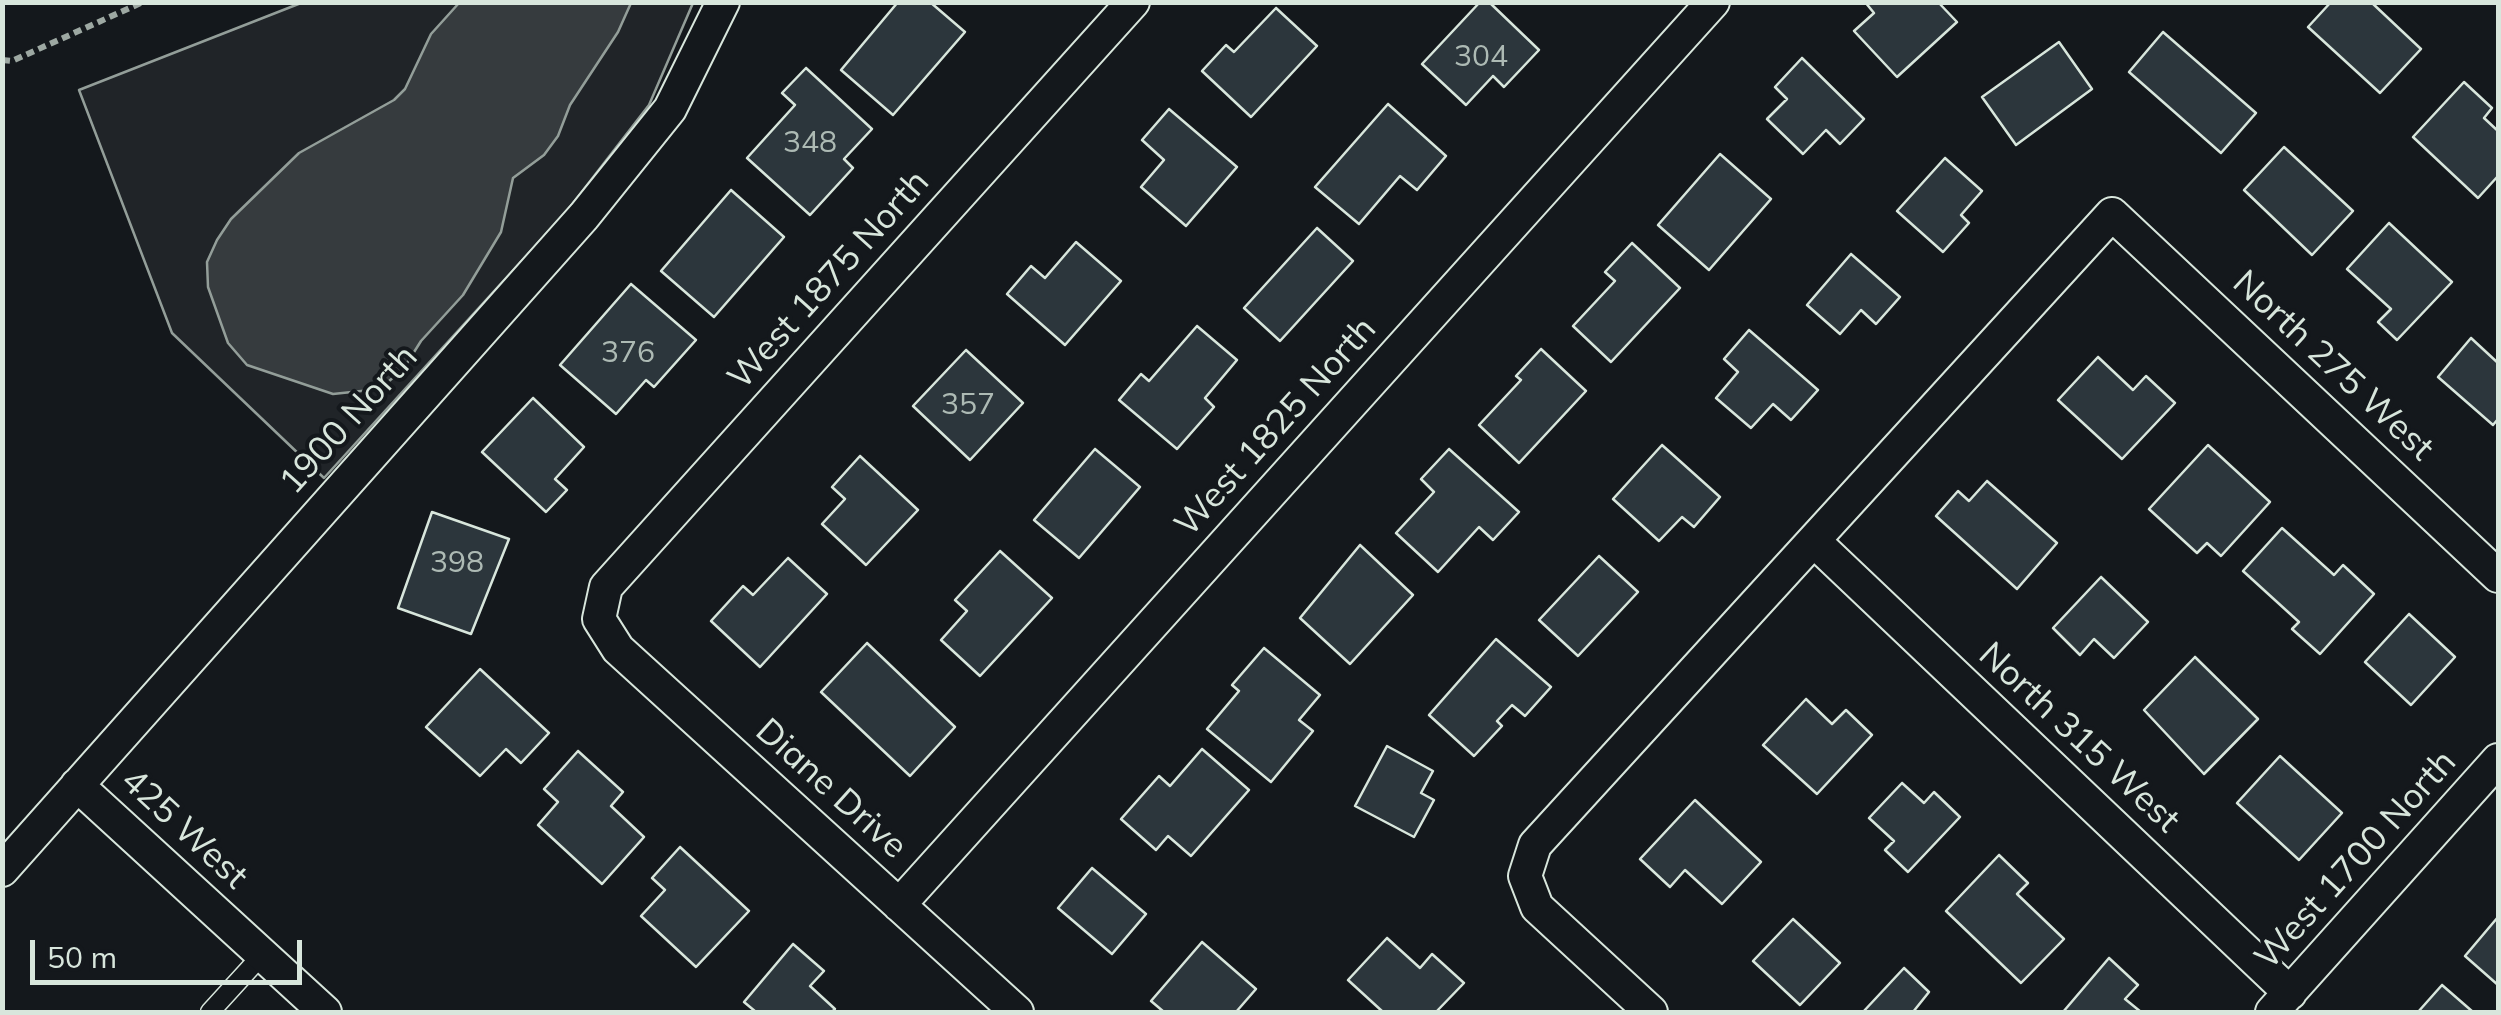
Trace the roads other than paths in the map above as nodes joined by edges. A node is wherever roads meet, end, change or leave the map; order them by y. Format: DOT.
graph roads {
  1 [pos="724,2"];
  2 [pos="1133,2"];
  3 [pos="1713,2"];
  4 [pos="1814,541"];
  5 [pos="2498,576"];
  6 [pos="599,620"];
  7 [pos="2498,760"];
  8 [pos="77,786"];
  9 [pos="2,870"];
  10 [pos="899,905"];
  11 [pos="262,955"];
  12 [pos="2281,1003"];
  13 [pos="210,1012"];
  14 [pos="325,1012"];
  15 [pos="1017,1012"];
  16 [pos="1650,1012"];
  1 -- 8 [label="street, 1900 North"];
  2 -- 6 [label="street, West 1875 North"];
  3 -- 10 [label="street, West 1825 North"];
  4 -- 5 [label="street, North 275 West"];
  4 -- 12 [label="street, North 315 West"];
  4 -- 16 [label="street"];
  6 -- 10 [label="street, Diane Drive"];
  7 -- 12 [label="street, West 1700 North"];
  8 -- 9 [label="street, 1900 North"];
  8 -- 11 [label="street, 425 West"];
  10 -- 15 [label="street, Diane Drive"];
  11 -- 13 [label="lane"];
  11 -- 14 [label="street, 425 West"];
}
